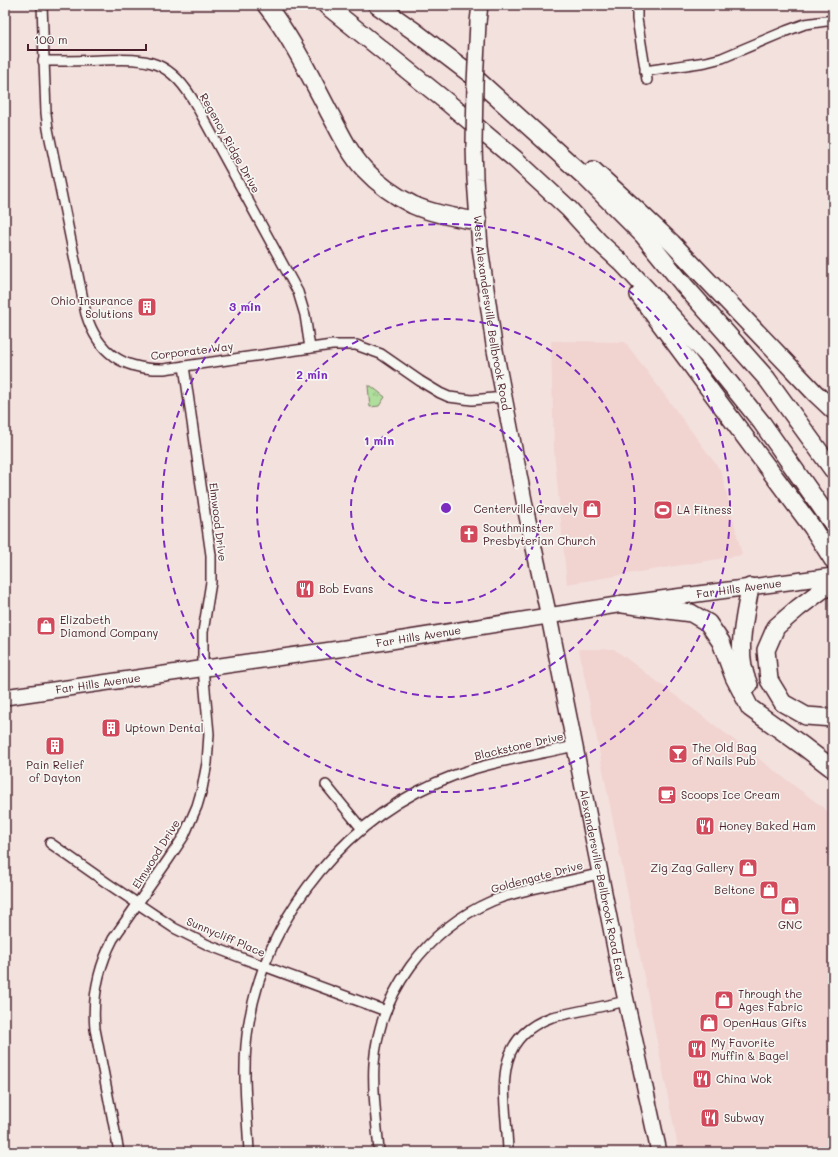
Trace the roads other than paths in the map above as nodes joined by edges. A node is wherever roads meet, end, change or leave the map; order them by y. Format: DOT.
graph roads {
  1 [pos="42,5"];
  2 [pos="266,5"];
  3 [pos="326,5"];
  4 [pos="376,5"];
  5 [pos="480,5"];
  6 [pos="637,5"];
  7 [pos="833,20"];
  8 [pos="44,61"];
  9 [pos="518,116"];
  10 [pos="478,221"];
  11 [pos="598,241"];
  12 [pos="310,348"];
  13 [pos="184,366"];
  14 [pos="504,397"];
  15 [pos="833,410"];
  16 [pos="833,470"];
  17 [pos="833,524"];
  18 [pos="833,560"];
  19 [pos="833,576"];
  20 [pos="824,584"];
  21 [pos="750,587"];
  22 [pos="623,604"];
  23 [pos="549,617"];
  24 [pos="202,668"];
  25 [pos="5,697"];
  26 [pos="833,718"];
  27 [pos="795,740"];
  28 [pos="575,746"];
  29 [pos="833,769"];
  30 [pos="326,785"];
  31 [pos="362,829"];
  32 [pos="50,843"];
  33 [pos="600,874"];
  34 [pos="138,904"];
  35 [pos="264,966"];
  36 [pos="627,1001"];
  37 [pos="386,1011"];
  38 [pos="119,1152"];
  39 [pos="249,1152"];
  40 [pos="379,1152"];
  41 [pos="508,1152"];
  42 [pos="659,1152"];
  1 -- 8 [label="street, Corporate Way"];
  2 -- 10 [label="highway"];
  3 -- 11 [label="highway"];
  4 -- 9 [label="highway"];
  5 -- 10 [label="main road, West Alexandersville Bellbrook Road, bridge"];
  6 -- 7 [label="street"];
  8 -- 12 [label="street, Regency Ridge Drive"];
  8 -- 13 [label="street, Corporate Way"];
  9 -- 15 [label="highway"];
  9 -- 16 [label="highway"];
  10 -- 14 [label="main road, West Alexandersville Bellbrook Road"];
  11 -- 17 [label="highway"];
  11 -- 18 [label="highway"];
  12 -- 13 [label="street, Corporate Way"];
  12 -- 14 [label="street, Corporate Way"];
  13 -- 24 [label="street, Elmwood Drive"];
  14 -- 23 [label="main road, West Alexandersville Bellbrook Road"];
  19 -- 20 [label="main road, Far Hills Avenue"];
  20 -- 21 [label="main road, Far Hills Avenue"];
  20 -- 26 [label="highway"];
  21 -- 22 [label="main road, Far Hills Avenue"];
  21 -- 27 [label="highway"];
  22 -- 23 [label="main road, Far Hills Avenue"];
  22 -- 27 [label="highway"];
  23 -- 24 [label="main road, Far Hills Avenue"];
  23 -- 28 [label="main road, Alexandersville-Bellbrook Road East"];
  24 -- 25 [label="main road, Far Hills Avenue"];
  24 -- 34 [label="street, Elmwood Drive"];
  27 -- 29 [label="highway"];
  28 -- 31 [label="street, Blackstone Drive"];
  28 -- 33 [label="main road, Alexandersville-Bellbrook Road East"];
  30 -- 31 [label="street"];
  31 -- 35 [label="street, Blackstone Drive"];
  32 -- 34 [label="street, Sunnycliff Place"];
  33 -- 36 [label="main road, Alexandersville-Bellbrook Road East"];
  33 -- 37 [label="street, Goldengate Drive"];
  34 -- 35 [label="street, Sunnycliff Place"];
  34 -- 38 [label="street, Elmwood Drive"];
  35 -- 37 [label="street, Sunnycliff Place"];
  35 -- 39 [label="street, Blackstone Drive"];
  36 -- 41 [label="street"];
  36 -- 42 [label="main road, Alexandersville-Bellbrook Road East"];
  37 -- 40 [label="street, Goldengate Drive"];
}
